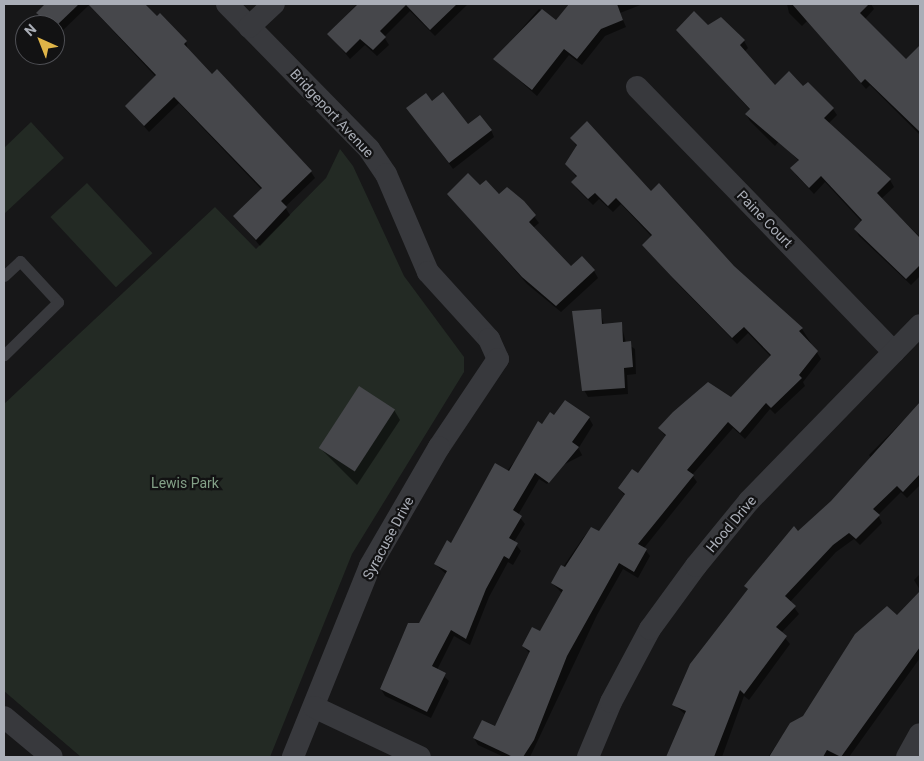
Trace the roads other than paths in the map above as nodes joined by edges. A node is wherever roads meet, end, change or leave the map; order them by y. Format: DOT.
graph roads {
  1 [pos="227,4"];
  2 [pos="274,4"];
  3 [pos="249,27"];
  4 [pos="637,87"];
  5 [pos="4,276"];
  6 [pos="920,325"];
  7 [pos="894,352"];
  8 [pos="4,355"];
  9 [pos="498,359"];
  10 [pos="314,707"];
  11 [pos="4,717"];
  12 [pos="920,734"];
  13 [pos="52,757"];
  14 [pos="293,757"];
  15 [pos="420,757"];
  16 [pos="588,757"];
  17 [pos="907,757"];
  1 -- 3 [label="street, Bridgeport Avenue"];
  2 -- 3 [label="street"];
  3 -- 9 [label="street, Bridgeport Avenue"];
  4 -- 7 [label="street, Paine Court"];
  5 -- 8 [label="lane"];
  6 -- 7 [label="street, Hood Drive"];
  7 -- 16 [label="street, Hood Drive"];
  9 -- 10 [label="street, Syracuse Drive"];
  10 -- 14 [label="street, Syracuse Drive"];
  10 -- 15 [label="street"];
  11 -- 13 [label="street"];
  12 -- 17 [label="street"];
}
